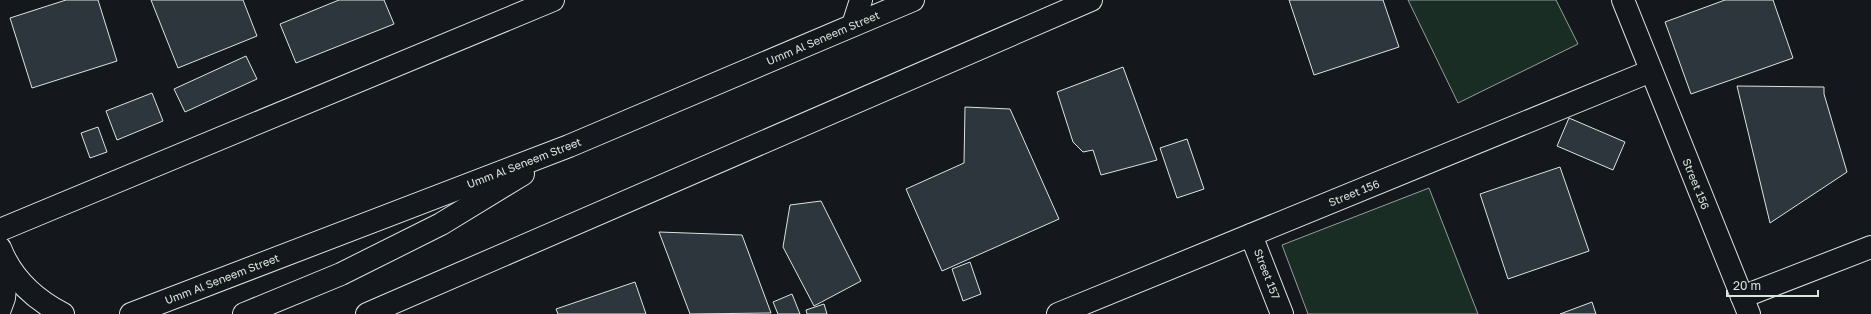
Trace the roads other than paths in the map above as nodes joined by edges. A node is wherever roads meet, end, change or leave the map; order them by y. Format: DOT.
graph roads {
  1 [pos="553,0"];
  2 [pos="861,0"];
  3 [pos="912,0"];
  4 [pos="1091,0"];
  5 [pos="1623,0"];
  6 [pos="853,25"];
  7 [pos="1650,71"];
  8 [pos="569,146"];
  9 [pos="0,230"];
  10 [pos="1251,235"];
  11 [pos="1871,247"];
  12 [pos="3,256"];
  13 [pos="1745,306"];
  14 [pos="0,309"];
  15 [pos="63,314"];
  16 [pos="131,314"];
  17 [pos="244,314"];
  18 [pos="367,314"];
  19 [pos="1058,314"];
  20 [pos="1282,314"];
  1 -- 9 [label="main road"];
  2 -- 6 [label="main road"];
  3 -- 6 [label="main road, Umm Al Seneem Street"];
  4 -- 18 [label="main road"];
  5 -- 7 [label="main road, Street 156"];
  6 -- 8 [label="main road, Umm Al Seneem Street"];
  7 -- 10 [label="main road, Street 156"];
  7 -- 13 [label="main road, Street 156"];
  8 -- 16 [label="main road, Umm Al Seneem Street"];
  8 -- 17 [label="main road"];
  10 -- 19 [label="main road, Street 156"];
  10 -- 20 [label="main road, Street 157"];
  11 -- 13 [label="main road, Street 156"];
  12 -- 14 [label="main road"];
  12 -- 15 [label="main road"];
}
